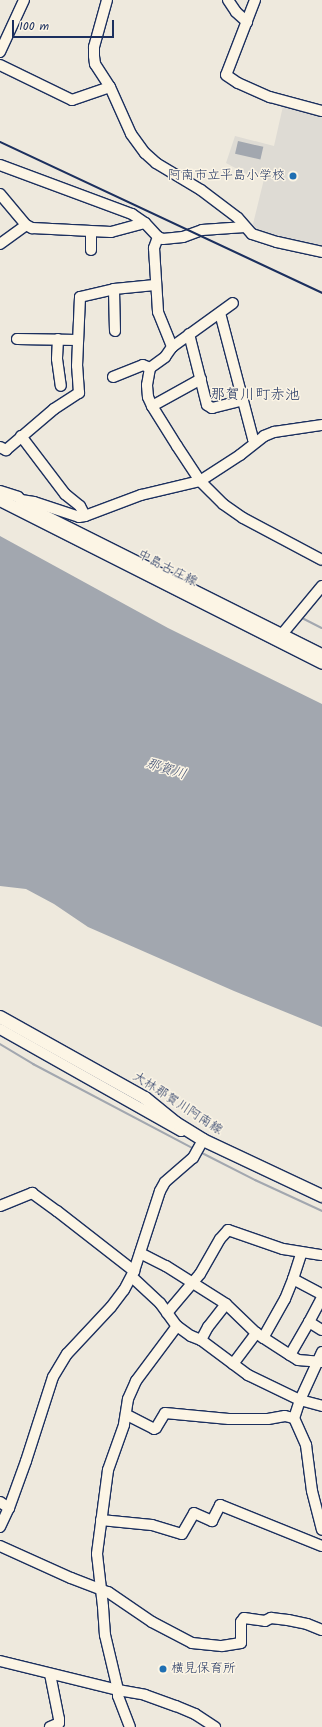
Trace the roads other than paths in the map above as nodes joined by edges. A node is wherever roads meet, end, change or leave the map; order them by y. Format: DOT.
graph roads {
  1 [pos="24,0"];
  2 [pos="107,0"];
  3 [pos="228,0"];
  4 [pos="255,0"];
  5 [pos="247,22"];
  6 [pos="0,52"];
  7 [pos="0,65"];
  8 [pos="110,88"];
  9 [pos="322,111"];
  10 [pos="0,165"];
  11 [pos="0,194"];
  12 [pos="145,223"];
  13 [pos="26,225"];
  14 [pos="245,227"];
  15 [pos="91,232"];
  16 [pos="158,237"];
  17 [pos="0,244"];
  18 [pos="91,250"];
  19 [pos="322,252"];
  20 [pos="155,286"];
  21 [pos="114,289"];
  22 [pos="233,303"];
  23 [pos="220,313"];
  24 [pos="115,331"];
  25 [pos="189,334"];
  26 [pos="17,339"];
  27 [pos="58,339"];
  28 [pos="78,340"];
  29 [pos="172,346"];
  30 [pos="150,368"];
  31 [pos="113,377"];
  32 [pos="201,379"];
  33 [pos="61,386"];
  34 [pos="242,400"];
  35 [pos="152,406"];
  36 [pos="322,425"];
  37 [pos="21,436"];
  38 [pos="255,442"];
  39 [pos="0,447"];
  40 [pos="200,481"];
  41 [pos="0,491"];
  42 [pos="0,496"];
  43 [pos="0,500"];
  44 [pos="20,500"];
  45 [pos="86,516"];
  46 [pos="322,560"];
  47 [pos="322,586"];
  48 [pos="283,633"];
  49 [pos="322,654"];
  50 [pos="322,663"];
  51 [pos="0,1017"];
  52 [pos="0,1029"];
  53 [pos="189,1131"];
  54 [pos="200,1147"];
  55 [pos="322,1196"];
  56 [pos="0,1206"];
  57 [pos="302,1252"];
  58 [pos="140,1253"];
  59 [pos="322,1255"];
  60 [pos="133,1274"];
  61 [pos="293,1279"];
  62 [pos="192,1283"];
  63 [pos="322,1297"];
  64 [pos="226,1304"];
  65 [pos="167,1313"];
  66 [pos="309,1322"];
  67 [pos="178,1326"];
  68 [pos="322,1330"];
  69 [pos="260,1335"];
  70 [pos="201,1340"];
  71 [pos="322,1352"];
  72 [pos="290,1355"];
  73 [pos="319,1362"];
  74 [pos="233,1364"];
  75 [pos="300,1400"];
  76 [pos="322,1406"];
  77 [pos="127,1416"];
  78 [pos="294,1418"];
  79 [pos="0,1502"];
  80 [pos="9,1508"];
  81 [pos="101,1520"];
  82 [pos="0,1527"];
  83 [pos="322,1530"];
  84 [pos="0,1546"];
  85 [pos="322,1546"];
  86 [pos="102,1589"];
  87 [pos="321,1626"];
  88 [pos="0,1661"];
  89 [pos="50,1674"];
  90 [pos="118,1693"];
  91 [pos="50,1727"];
  92 [pos="130,1727"];
  93 [pos="215,1727"];
  1 -- 6 [label="street"];
  2 -- 8 [label="street"];
  3 -- 5 [label="street"];
  4 -- 5 [label="street"];
  5 -- 9 [label="street"];
  7 -- 8 [label="street"];
  8 -- 14 [label="street"];
  10 -- 12 [label="street"];
  11 -- 13 [label="street"];
  12 -- 15 [label="street"];
  12 -- 16 [label="street"];
  13 -- 15 [label="street"];
  13 -- 17 [label="street"];
  14 -- 16 [label="street"];
  14 -- 19 [label="street"];
  15 -- 18 [label="street"];
  16 -- 20 [label="street"];
  20 -- 21 [label="street"];
  20 -- 29 [label="street"];
  21 -- 24 [label="street"];
  21 -- 28 [label="street"];
  22 -- 23 [label="street"];
  23 -- 25 [label="street"];
  23 -- 34 [label="street"];
  25 -- 29 [label="street"];
  25 -- 32 [label="street"];
  26 -- 27 [label="street"];
  27 -- 28 [label="street"];
  27 -- 33 [label="street"];
  28 -- 37 [label="street"];
  29 -- 30 [label="street"];
  30 -- 31 [label="street"];
  30 -- 35 [label="street"];
  32 -- 34 [label="street"];
  32 -- 35 [label="street"];
  34 -- 38 [label="street"];
  35 -- 40 [label="street"];
  36 -- 38 [label="street"];
  37 -- 39 [label="street"];
  37 -- 45 [label="street"];
  38 -- 40 [label="street"];
  40 -- 45 [label="street"];
  40 -- 46 [label="street"];
  41 -- 44 [label="street"];
  42 -- 44 [label="street"];
  43 -- 50 [label="main road, 中島古庄線"];
  44 -- 45 [label="street"];
  44 -- 48 [label="street"];
  47 -- 48 [label="street"];
  48 -- 49 [label="street"];
  51 -- 53 [label="main road, 大林那賀川阿南線"];
  52 -- 53 [label="street"];
  53 -- 54 [label="main road, 大林那賀川阿南線"];
  54 -- 55 [label="main road, 大林那賀川阿南線"];
  54 -- 58 [label="street"];
  56 -- 60 [label="street"];
  57 -- 59 [label="street"];
  57 -- 61 [label="street"];
  57 -- 62 [label="street"];
  58 -- 60 [label="street"];
  58 -- 62 [label="street"];
  60 -- 65 [label="street"];
  60 -- 80 [label="street"];
  61 -- 63 [label="street"];
  61 -- 69 [label="street"];
  62 -- 64 [label="street"];
  62 -- 65 [label="street"];
  63 -- 66 [label="street"];
  64 -- 69 [label="street"];
  64 -- 70 [label="street"];
  65 -- 67 [label="street"];
  66 -- 68 [label="street"];
  66 -- 72 [label="street"];
  67 -- 70 [label="street"];
  67 -- 77 [label="street"];
  69 -- 72 [label="street"];
  69 -- 74 [label="street"];
  70 -- 74 [label="street"];
  71 -- 73 [label="street"];
  72 -- 73 [label="street"];
  73 -- 75 [label="street"];
  74 -- 75 [label="street"];
  75 -- 76 [label="street"];
  75 -- 78 [label="street"];
  77 -- 78 [label="street"];
  77 -- 81 [label="street"];
  78 -- 83 [label="street"];
  79 -- 80 [label="street"];
  80 -- 82 [label="street"];
  81 -- 85 [label="street"];
  81 -- 86 [label="street"];
  84 -- 86 [label="street"];
  86 -- 87 [label="street"];
  86 -- 90 [label="street"];
  88 -- 89 [label="street"];
  89 -- 90 [label="street"];
  89 -- 91 [label="street"];
  90 -- 92 [label="street"];
  90 -- 93 [label="street"];
}
